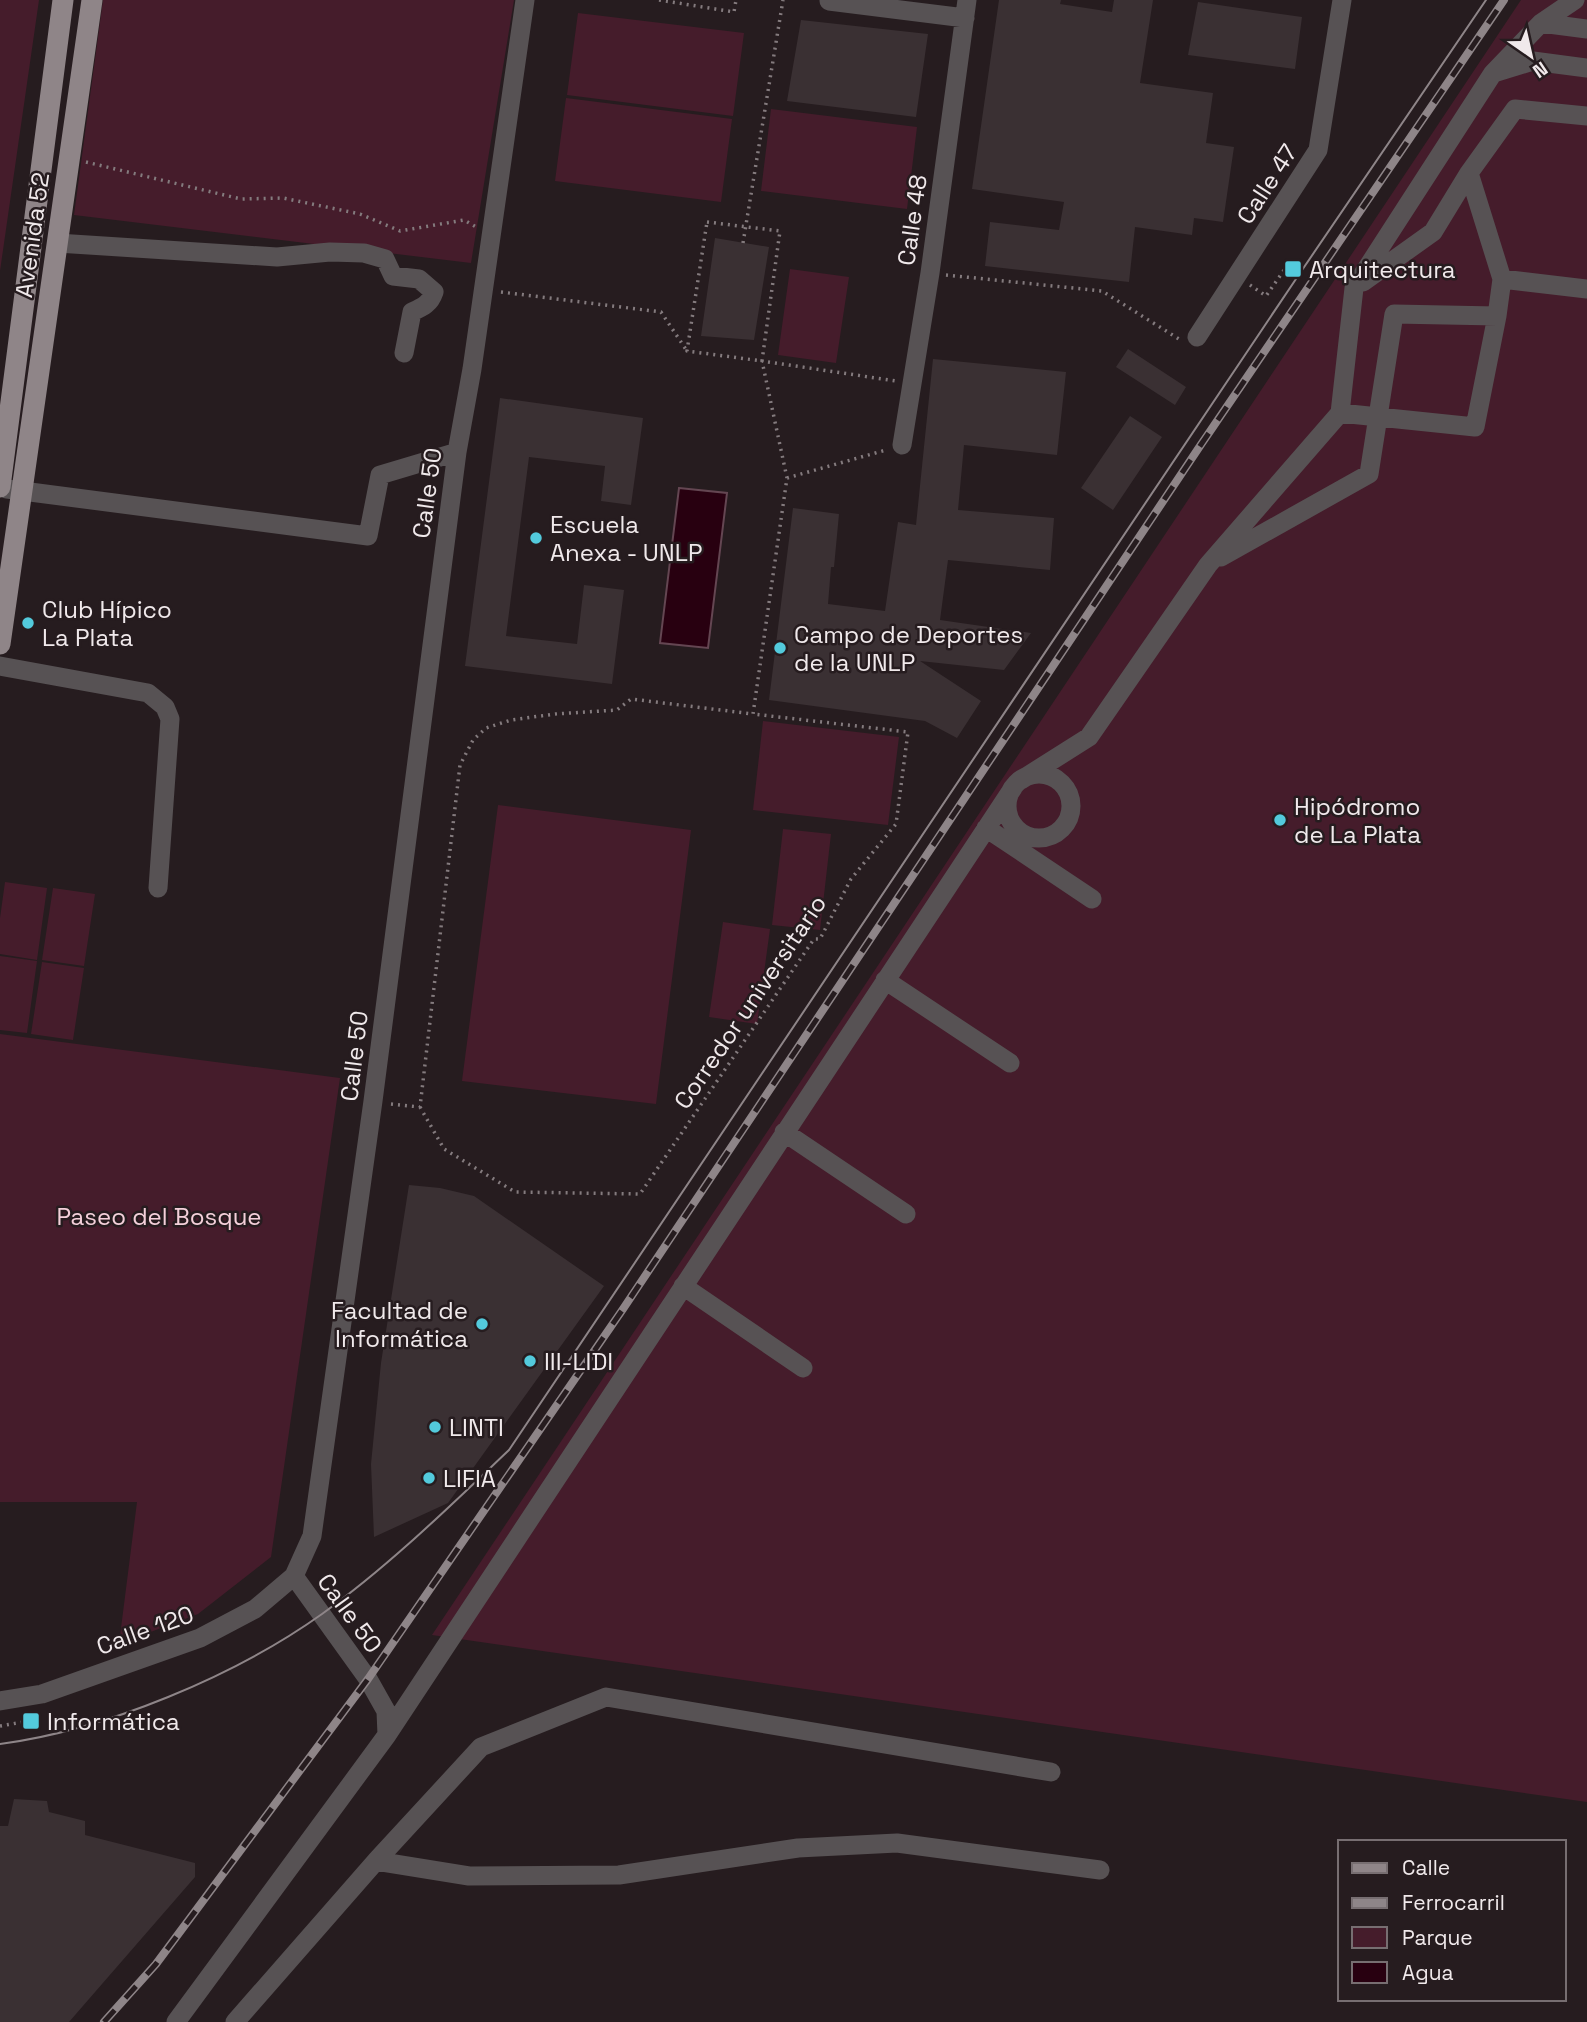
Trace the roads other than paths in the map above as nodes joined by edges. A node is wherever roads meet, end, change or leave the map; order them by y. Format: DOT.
graph roads {
  1 [pos="63,0"];
  2 [pos="92,0"];
  3 [pos="525,0"];
  4 [pos="1342,0"];
  5 [pos="1575,0"];
  6 [pos="829,1"];
  7 [pos="966,9"];
  8 [pos="1541,23"];
  9 [pos="1587,29"];
  10 [pos="1587,68"];
  11 [pos="1493,73"];
  12 [pos="1587,116"];
  13 [pos="1469,173"];
  14 [pos="57,243"];
  15 [pos="1502,279"];
  16 [pos="1354,289"];
  17 [pos="1587,289"];
  18 [pos="1497,316"];
  19 [pos="1191,340"];
  20 [pos="404,353"];
  21 [pos="1340,413"];
  22 [pos="1378,417"];
  23 [pos="902,445"];
  24 [pos="457,452"];
  25 [pos="7,488"];
  26 [pos="1208,565"];
  27 [pos="0,644"];
  28 [pos="0,666"];
  29 [pos="1058,756"];
  30 [pos="1017,784"];
  31 [pos="1069,793"];
  32 [pos="986,828"];
  33 [pos="158,888"];
  34 [pos="1092,899"];
  35 [pos="885,980"];
  36 [pos="1010,1063"];
  37 [pos="784,1132"];
  38 [pos="906,1214"];
  39 [pos="683,1286"];
  40 [pos="803,1368"];
  41 [pos="294,1576"];
  42 [pos="0,1701"];
  43 [pos="387,1735"];
  44 [pos="1051,1772"];
  45 [pos="376,1861"];
  46 [pos="1100,1870"];
  47 [pos="176,2022"];
  48 [pos="235,2022"];
  1 -- 25 [label="main road, Avenida 52"];
  2 -- 14 [label="main road, Avenida 52"];
  3 -- 24 [label="street, Calle 50"];
  4 -- 19 [label="street, Calle 47"];
  5 -- 8 [label="street"];
  6 -- 7 [label="street"];
  7 -- 23 [label="street, Calle 48"];
  8 -- 9 [label="street"];
  8 -- 11 [label="street"];
  10 -- 11 [label="street"];
  11 -- 16 [label="street"];
  12 -- 13 [label="street"];
  13 -- 15 [label="street"];
  13 -- 16 [label="street"];
  14 -- 20 [label="street"];
  14 -- 25 [label="main road, Avenida 52"];
  15 -- 17 [label="street"];
  15 -- 18 [label="street"];
  16 -- 21 [label="street"];
  18 -- 22 [label="street"];
  18 -- 22 [label="street"];
  21 -- 22 [label="street"];
  21 -- 26 [label="street"];
  22 -- 26 [label="street"];
  24 -- 25 [label="street"];
  24 -- 41 [label="street, Calle 50"];
  25 -- 27 [label="main road, Avenida 52"];
  26 -- 29 [label="street"];
  28 -- 33 [label="street"];
  29 -- 30 [label="street"];
  29 -- 31 [label="street"];
  30 -- 31 [label="street"];
  30 -- 31 [label="street"];
  30 -- 32 [label="street"];
  32 -- 34 [label="street"];
  32 -- 35 [label="street"];
  35 -- 36 [label="street"];
  35 -- 37 [label="street"];
  37 -- 38 [label="street"];
  37 -- 39 [label="street"];
  39 -- 40 [label="street"];
  39 -- 43 [label="street"];
  41 -- 42 [label="street, Calle 120"];
  41 -- 43 [label="street, Calle 50"];
  43 -- 47 [label="street"];
  44 -- 45 [label="street"];
  45 -- 46 [label="street"];
  45 -- 48 [label="street"];
}
